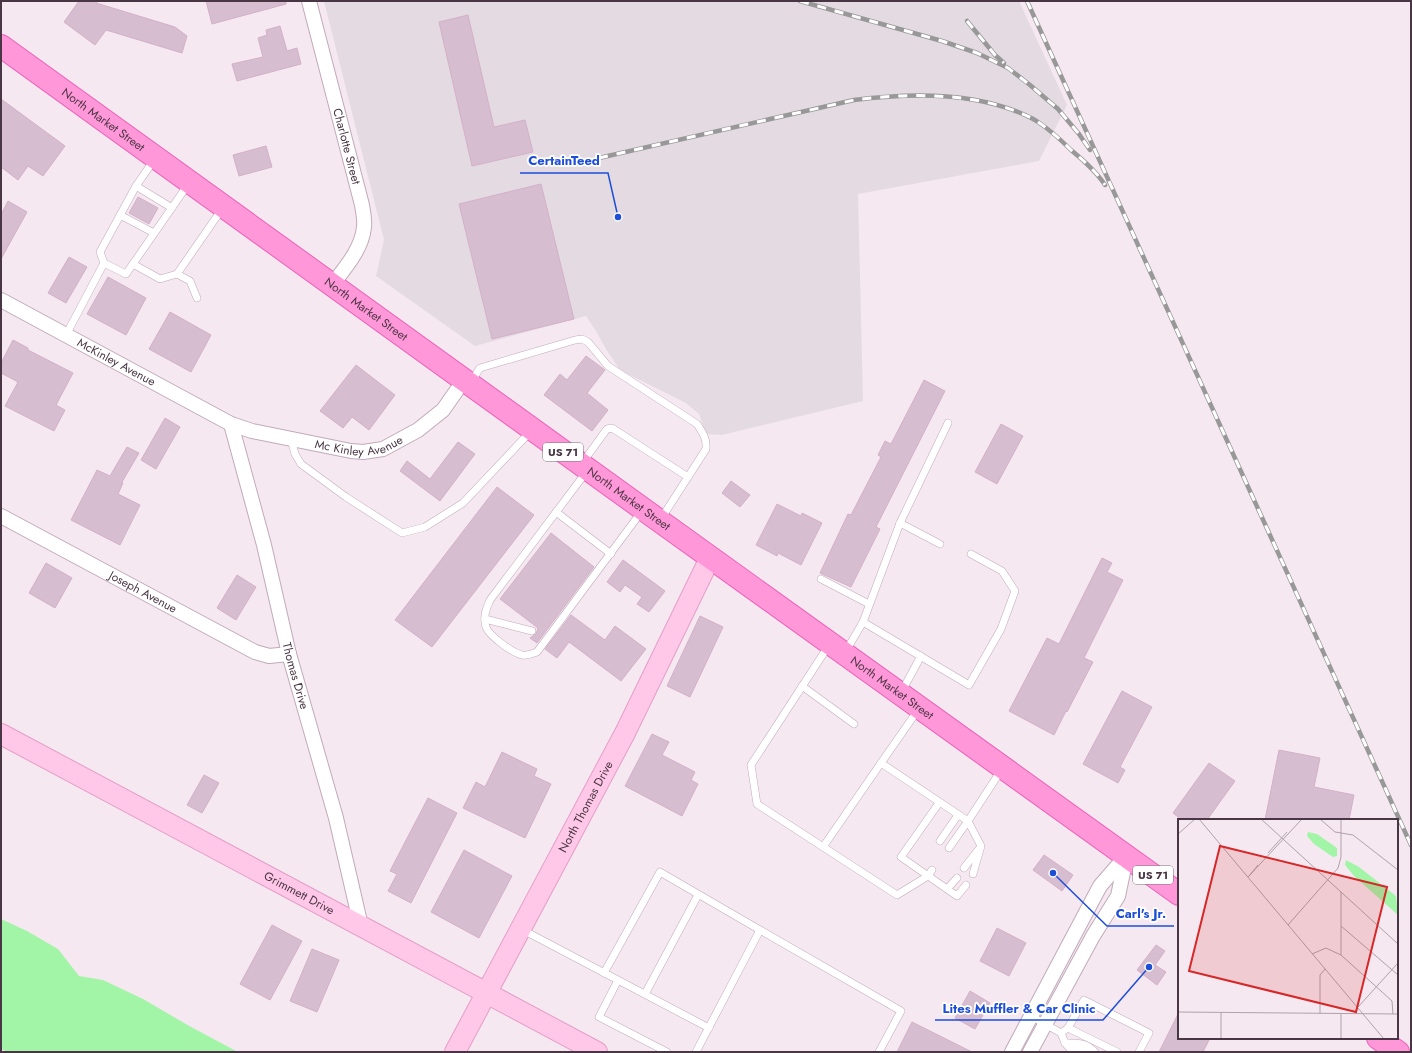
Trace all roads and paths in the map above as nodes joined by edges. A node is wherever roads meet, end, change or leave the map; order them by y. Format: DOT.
graph roads {
  1 [pos="309,1"];
  2 [pos="1,46"];
  3 [pos="156,158"];
  4 [pos="190,182"];
  5 [pos="136,186"];
  6 [pos="224,207"];
  7 [pos="172,208"];
  8 [pos="120,215"];
  9 [pos="154,233"];
  10 [pos="104,263"];
  11 [pos="133,264"];
  12 [pos="177,274"];
  13 [pos="332,285"];
  14 [pos="197,298"];
  15 [pos="1,300"];
  16 [pos="66,335"];
  17 [pos="467,382"];
  18 [pos="948,423"];
  19 [pos="231,424"];
  20 [pos="533,430"];
  21 [pos="291,439"];
  22 [pos="585,467"];
  23 [pos="688,477"];
  24 [pos="556,512"];
  25 [pos="651,515"];
  26 [pos="1,516"];
  27 [pos="900,523"];
  28 [pos="940,544"];
  29 [pos="611,554"];
  30 [pos="971,554"];
  31 [pos="710,558"];
  32 [pos="821,580"];
  33 [pos="869,604"];
  34 [pos="485,619"];
  35 [pos="863,622"];
  36 [pos="532,631"];
  37 [pos="838,649"];
  38 [pos="289,654"];
  39 [pos="921,656"];
  40 [pos="802,686"];
  41 [pos="901,694"];
  42 [pos="919,707"];
  43 [pos="854,724"];
  44 [pos="1,734"];
  45 [pos="881,764"];
  46 [pos="1003,767"];
  47 [pos="939,803"];
  48 [pos="958,815"];
  49 [pos="968,821"];
  50 [pos="940,841"];
  51 [pos="981,846"];
  52 [pos="823,847"];
  53 [pos="949,848"];
  54 [pos="1126,856"];
  55 [pos="964,868"];
  56 [pos="930,873"];
  57 [pos="974,874"];
  58 [pos="957,878"];
  59 [pos="966,885"];
  60 [pos="948,889"];
  61 [pos="1178,893"];
  62 [pos="698,895"];
  63 [pos="361,926"];
  64 [pos="521,929"];
  65 [pos="760,930"];
  66 [pos="604,973"];
  67 [pos="618,980"];
  68 [pos="486,994"];
  69 [pos="645,994"];
  70 [pos="1031,1016"];
  71 [pos="1045,1024"];
  72 [pos="709,1028"];
  73 [pos="1068,1028"];
  74 [pos="1062,1032"];
  75 [pos="1379,1039"];
  76 [pos="1065,1043"];
  77 [pos="455,1052"];
  78 [pos="597,1052"];
  79 [pos="667,1052"];
  80 [pos="696,1052"];
  81 [pos="880,1052"];
  82 [pos="1012,1052"];
  83 [pos="1030,1052"];
  84 [pos="1074,1052"];
  85 [pos="1087,1052"];
  86 [pos="1095,1052"];
  87 [pos="1117,1052"];
  88 [pos="1139,1052"];
  89 [pos="1398,1052"];
  1 -- 13 [label="street, Charlotte Street"];
  2 -- 3 [label="main road, North Market Street / US 71"];
  3 -- 4 [label="main road, North Market Street / US 71"];
  3 -- 5 [label="lane"];
  4 -- 6 [label="main road, North Market Street / US 71"];
  4 -- 7 [label="lane"];
  5 -- 7 [label="lane"];
  5 -- 8 [label="lane"];
  6 -- 12 [label="lane"];
  6 -- 13 [label="main road, North Market Street / US 71"];
  7 -- 9 [label="lane"];
  8 -- 9 [label="lane"];
  8 -- 10 [label="lane"];
  9 -- 11 [label="lane"];
  10 -- 11 [label="lane"];
  10 -- 16 [label="lane"];
  11 -- 12 [label="lane"];
  12 -- 14 [label="lane"];
  13 -- 17 [label="main road, North Market Street / US 71"];
  15 -- 16 [label="street, McKinley Avenue"];
  16 -- 19 [label="street, McKinley Avenue"];
  17 -- 20 [label="main road, North Market Street / US 71"];
  17 -- 21 [label="street, Mc Kinley Avenue"];
  17 -- 23 [label="lane"];
  18 -- 27 [label="lane"];
  19 -- 21 [label="street, Mc Kinley Avenue"];
  19 -- 38 [label="street, Thomas Drive"];
  20 -- 21 [label="lane"];
  20 -- 22 [label="main road, North Market Street / US 71"];
  22 -- 23 [label="lane"];
  22 -- 24 [label="lane"];
  22 -- 25 [label="main road, North Market Street / US 71"];
  23 -- 25 [label="lane"];
  24 -- 29 [label="lane"];
  24 -- 34 [label="lane"];
  25 -- 29 [label="lane"];
  25 -- 31 [label="main road, North Market Street / US 71"];
  26 -- 38 [label="street, Joseph Avenue"];
  27 -- 28 [label="lane"];
  27 -- 33 [label="lane"];
  29 -- 34 [label="lane"];
  30 -- 39 [label="lane"];
  31 -- 37 [label="main road, North Market Street / US 71"];
  31 -- 64 [label="main road, North Thomas Drive"];
  32 -- 33 [label="lane"];
  33 -- 35 [label="lane"];
  34 -- 36 [label="lane"];
  35 -- 37 [label="lane"];
  35 -- 39 [label="lane"];
  37 -- 40 [label="lane"];
  37 -- 41 [label="main road, North Market Street / US 71"];
  38 -- 63 [label="street, Thomas Drive"];
  39 -- 41 [label="lane"];
  40 -- 43 [label="lane"];
  40 -- 52 [label="lane"];
  41 -- 42 [label="main road, North Market Street / US 71"];
  42 -- 45 [label="lane"];
  42 -- 46 [label="main road, North Market Street / US 71"];
  44 -- 63 [label="main road, Grimmett Drive"];
  45 -- 47 [label="lane"];
  45 -- 52 [label="lane"];
  46 -- 49 [label="lane"];
  46 -- 54 [label="main road, North Market Street / US 71"];
  47 -- 48 [label="lane"];
  47 -- 56 [label="lane"];
  48 -- 49 [label="lane"];
  48 -- 50 [label="lane"];
  49 -- 51 [label="lane"];
  49 -- 53 [label="lane"];
  51 -- 55 [label="lane"];
  51 -- 57 [label="lane"];
  52 -- 56 [label="lane"];
  54 -- 61 [label="main road, North Market Street / US 71"];
  54 -- 70 [label="street"];
  54 -- 71 [label="street"];
  56 -- 60 [label="lane"];
  58 -- 60 [label="lane"];
  59 -- 60 [label="lane"];
  62 -- 65 [label="lane"];
  62 -- 66 [label="lane"];
  62 -- 69 [label="lane"];
  63 -- 68 [label="main road, Grimmett Drive"];
  64 -- 66 [label="lane"];
  64 -- 68 [label="main road, North Thomas Drive"];
  65 -- 72 [label="lane"];
  65 -- 81 [label="lane"];
  66 -- 67 [label="lane"];
  67 -- 69 [label="lane"];
  67 -- 79 [label="lane"];
  68 -- 77 [label="main road, North Thomas Drive"];
  68 -- 78 [label="main road, Grimmett Drive"];
  69 -- 72 [label="lane"];
  70 -- 71 [label="lane"];
  70 -- 82 [label="street"];
  71 -- 74 [label="lane"];
  71 -- 83 [label="street"];
  72 -- 80 [label="lane"];
  73 -- 74 [label="lane"];
  73 -- 87 [label="lane"];
  73 -- 88 [label="lane"];
  74 -- 76 [label="lane"];
  75 -- 89 [label="main road"];
  76 -- 84 [label="lane"];
  76 -- 85 [label="lane"];
  76 -- 86 [label="lane"];
}
